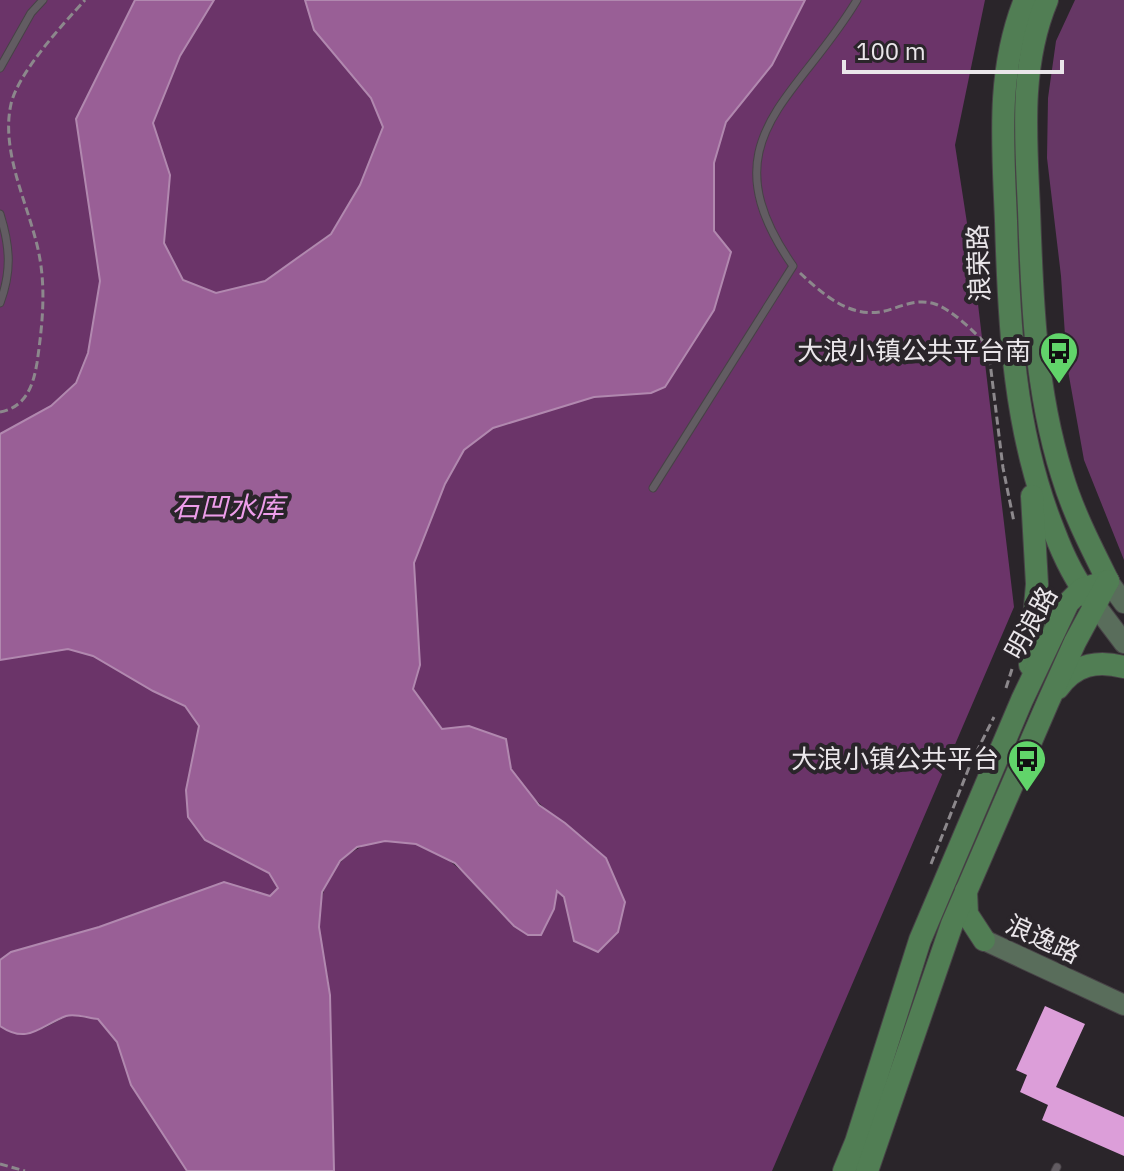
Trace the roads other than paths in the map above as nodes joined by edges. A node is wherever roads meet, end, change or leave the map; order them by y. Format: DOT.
graph roads {
  1 [pos="43,0"];
  2 [pos="857,0"];
  3 [pos="1025,0"];
  4 [pos="1047,0"];
  5 [pos="0,68"];
  6 [pos="0,214"];
  7 [pos="0,303"];
  8 [pos="1027,455"];
  9 [pos="653,488"];
  10 [pos="1108,581"];
  11 [pos="1089,597"];
  12 [pos="1124,603"];
  13 [pos="1124,643"];
  14 [pos="1124,667"];
  15 [pos="1022,700"];
  16 [pos="1048,702"];
  17 [pos="966,890"];
  18 [pos="984,940"];
  19 [pos="937,965"];
  20 [pos="1124,1005"];
  21 [pos="874,1169"];
  22 [pos="844,1171"];
  1 -- 5 [label="lane"];
  2 -- 9 [label="lane"];
  3 -- 8 [label="main road, 浪荣路"];
  4 -- 10 [label="main road, 浪荣路"];
  6 -- 7 [label="lane"];
  8 -- 11 [label="main road, 浪荣路"];
  8 -- 15 [label="main road"];
  10 -- 11 [label="main road, 明浪路"];
  10 -- 12 [label="street"];
  11 -- 13 [label="street"];
  11 -- 15 [label="main road, 明浪路"];
  11 -- 16 [label="main road, 明浪路"];
  14 -- 16 [label="main road"];
  15 -- 22 [label="main road, 明浪路"];
  16 -- 17 [label="main road, 明浪路"];
  17 -- 18 [label="main road"];
  17 -- 19 [label="main road, 明浪路"];
  18 -- 19 [label="main road"];
  18 -- 20 [label="street, 浪逸路"];
  19 -- 21 [label="main road, 明浪路"];
}
